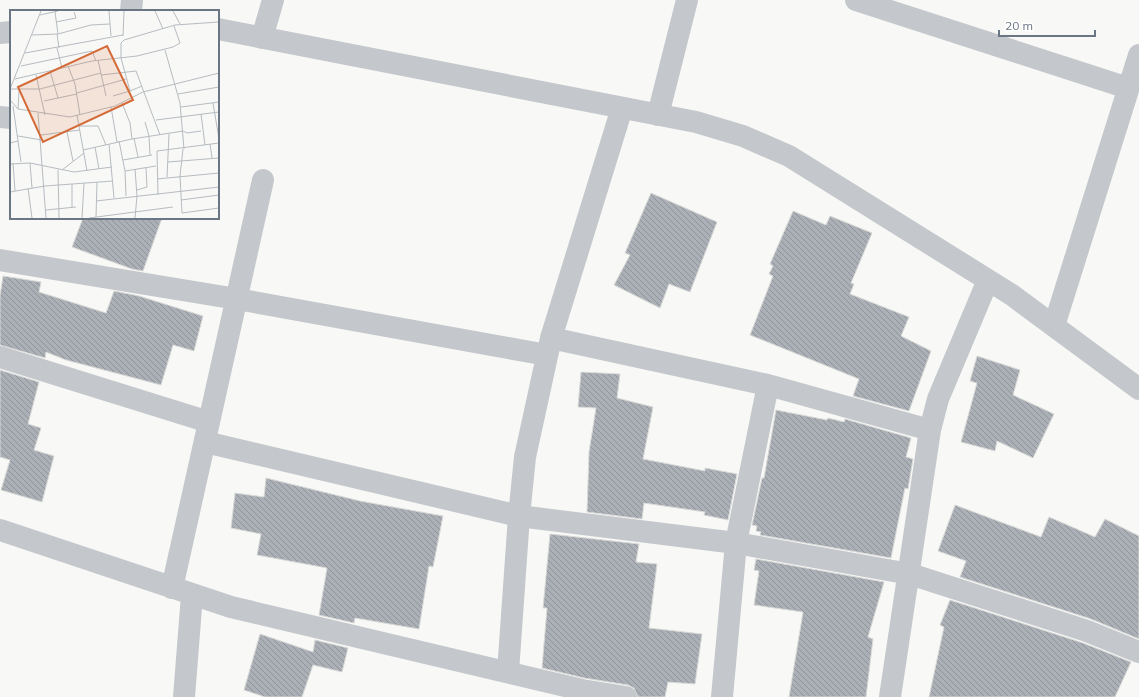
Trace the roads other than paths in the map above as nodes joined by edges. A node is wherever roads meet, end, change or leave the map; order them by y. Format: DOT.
graph roads {
  1 [pos="132,0"];
  2 [pos="273,0"];
  3 [pos="687,0"];
  4 [pos="856,0"];
  5 [pos="131,10"];
  6 [pos="219,29"];
  7 [pos="10,32"];
  8 [pos="0,33"];
  9 [pos="262,38"];
  10 [pos="1139,55"];
  11 [pos="1128,88"];
  12 [pos="622,108"];
  13 [pos="658,115"];
  14 [pos="0,117"];
  15 [pos="10,118"];
  16 [pos="263,180"];
  17 [pos="0,260"];
  18 [pos="988,280"];
  19 [pos="237,299"];
  20 [pos="1054,326"];
  21 [pos="549,346"];
  22 [pos="0,357"];
  23 [pos="768,385"];
  24 [pos="1139,389"];
  25 [pos="930,430"];
  26 [pos="207,432"];
  27 [pos="519,516"];
  28 [pos="0,530"];
  29 [pos="736,543"];
  30 [pos="910,574"];
  31 [pos="182,592"];
  32 [pos="1139,652"];
  33 [pos="508,672"];
  34 [pos="581,693"];
  35 [pos="184,697"];
  36 [pos="626,697"];
  37 [pos="722,697"];
  38 [pos="890,697"];
  1 -- 5 [label="street"];
  2 -- 9 [label="street"];
  3 -- 13 [label="street"];
  4 -- 11 [label="street"];
  6 -- 9 [label="street"];
  7 -- 8 [label="street"];
  9 -- 12 [label="street"];
  10 -- 11 [label="street"];
  11 -- 20 [label="street"];
  12 -- 13 [label="street"];
  12 -- 21 [label="street"];
  13 -- 18 [label="street"];
  14 -- 15 [label="street"];
  16 -- 19 [label="street"];
  17 -- 19 [label="street"];
  18 -- 20 [label="street"];
  18 -- 25 [label="street"];
  19 -- 21 [label="street"];
  19 -- 26 [label="street"];
  20 -- 24 [label="street"];
  21 -- 23 [label="street"];
  21 -- 27 [label="street"];
  22 -- 26 [label="street"];
  23 -- 25 [label="street"];
  23 -- 29 [label="street"];
  25 -- 30 [label="street"];
  26 -- 27 [label="street"];
  26 -- 31 [label="street"];
  27 -- 29 [label="street"];
  27 -- 33 [label="street"];
  28 -- 31 [label="street"];
  29 -- 30 [label="street"];
  29 -- 37 [label="street"];
  30 -- 32 [label="street"];
  30 -- 38 [label="street"];
  31 -- 33 [label="street"];
  31 -- 35 [label="street"];
  33 -- 34 [label="street"];
  34 -- 36 [label="street"];
}
